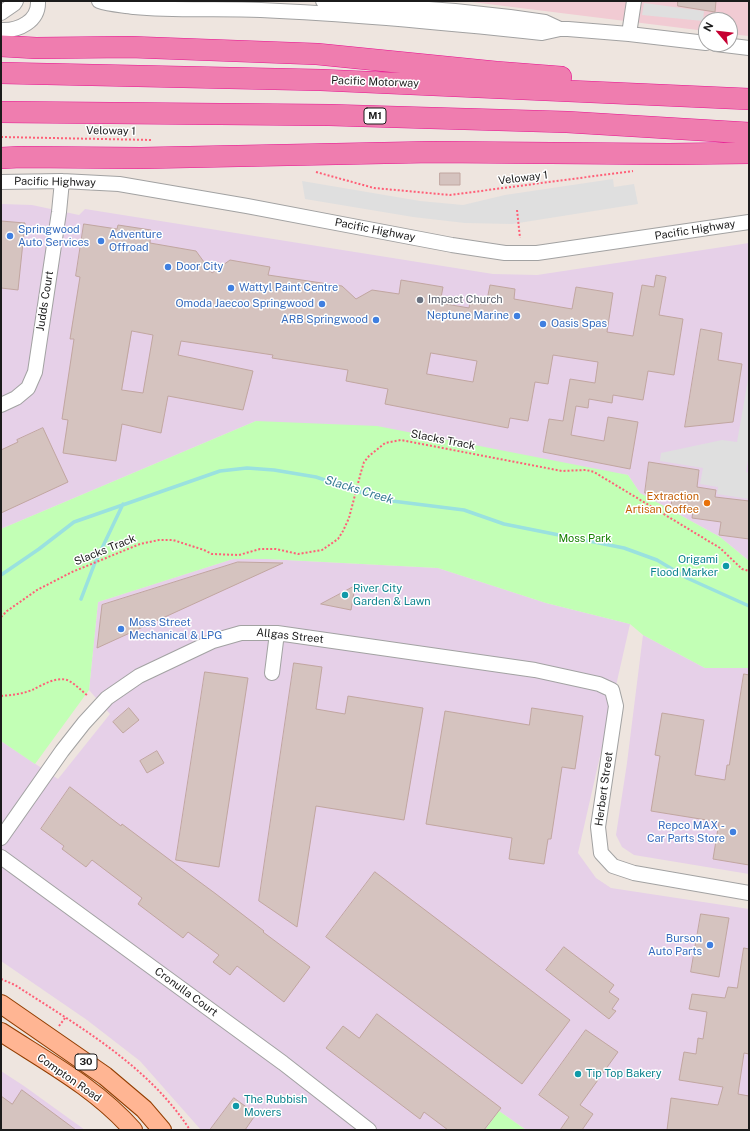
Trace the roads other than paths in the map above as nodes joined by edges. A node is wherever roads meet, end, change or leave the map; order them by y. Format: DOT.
graph roads {
  1 [pos="16,1"];
  2 [pos="38,1"];
  3 [pos="98,1"];
  4 [pos="323,1"];
  5 [pos="634,1"];
  6 [pos="401,4"];
  7 [pos="266,5"];
  8 [pos="1,12"];
  9 [pos="482,14"];
  10 [pos="1,30"];
  11 [pos="630,34"];
  12 [pos="698,42"];
  13 [pos="1,46"];
  14 [pos="738,47"];
  15 [pos="749,48"];
  16 [pos="1,73"];
  17 [pos="637,94"];
  18 [pos="749,99"];
  19 [pos="1,112"];
  20 [pos="749,133"];
  21 [pos="749,153"];
  22 [pos="1,158"];
  23 [pos="62,181"];
  24 [pos="1,182"];
  25 [pos="749,222"];
  26 [pos="1,405"];
  27 [pos="276,633"];
  28 [pos="272,673"];
  29 [pos="612,690"];
  30 [pos="1,838"];
  31 [pos="1,857"];
  32 [pos="749,893"];
  33 [pos="1,1004"];
  34 [pos="1,1032"];
  35 [pos="132,1130"];
  36 [pos="162,1130"];
  37 [pos="369,1130"];
  1 -- 8 [label="street"];
  2 -- 10 [label="street"];
  3 -- 7 [label="street"];
  4 -- 6 [label="street"];
  5 -- 11 [label="street"];
  6 -- 9 [label="street"];
  7 -- 9 [label="street"];
  9 -- 11 [label="street"];
  11 -- 12 [label="street"];
  13 -- 17 [label="highway"];
  14 -- 15 [label="street"];
  16 -- 17 [label="highway, Pacific Motorway"];
  17 -- 18 [label="highway, Pacific Motorway"];
  19 -- 20 [label="highway, M1"];
  21 -- 22 [label="highway"];
  23 -- 24 [label="street, Pacific Highway"];
  23 -- 25 [label="street, Pacific Highway"];
  23 -- 26 [label="street, Judds Court"];
  27 -- 28 [label="street"];
  27 -- 29 [label="street, Allgas Street"];
  27 -- 30 [label="street, Allgas Street"];
  29 -- 32 [label="street, Herbert Street"];
  31 -- 37 [label="street, Cronulla Court"];
  33 -- 36 [label="main road, Compton Road / 30"];
  34 -- 35 [label="main road, Compton Road / 30"];
}
